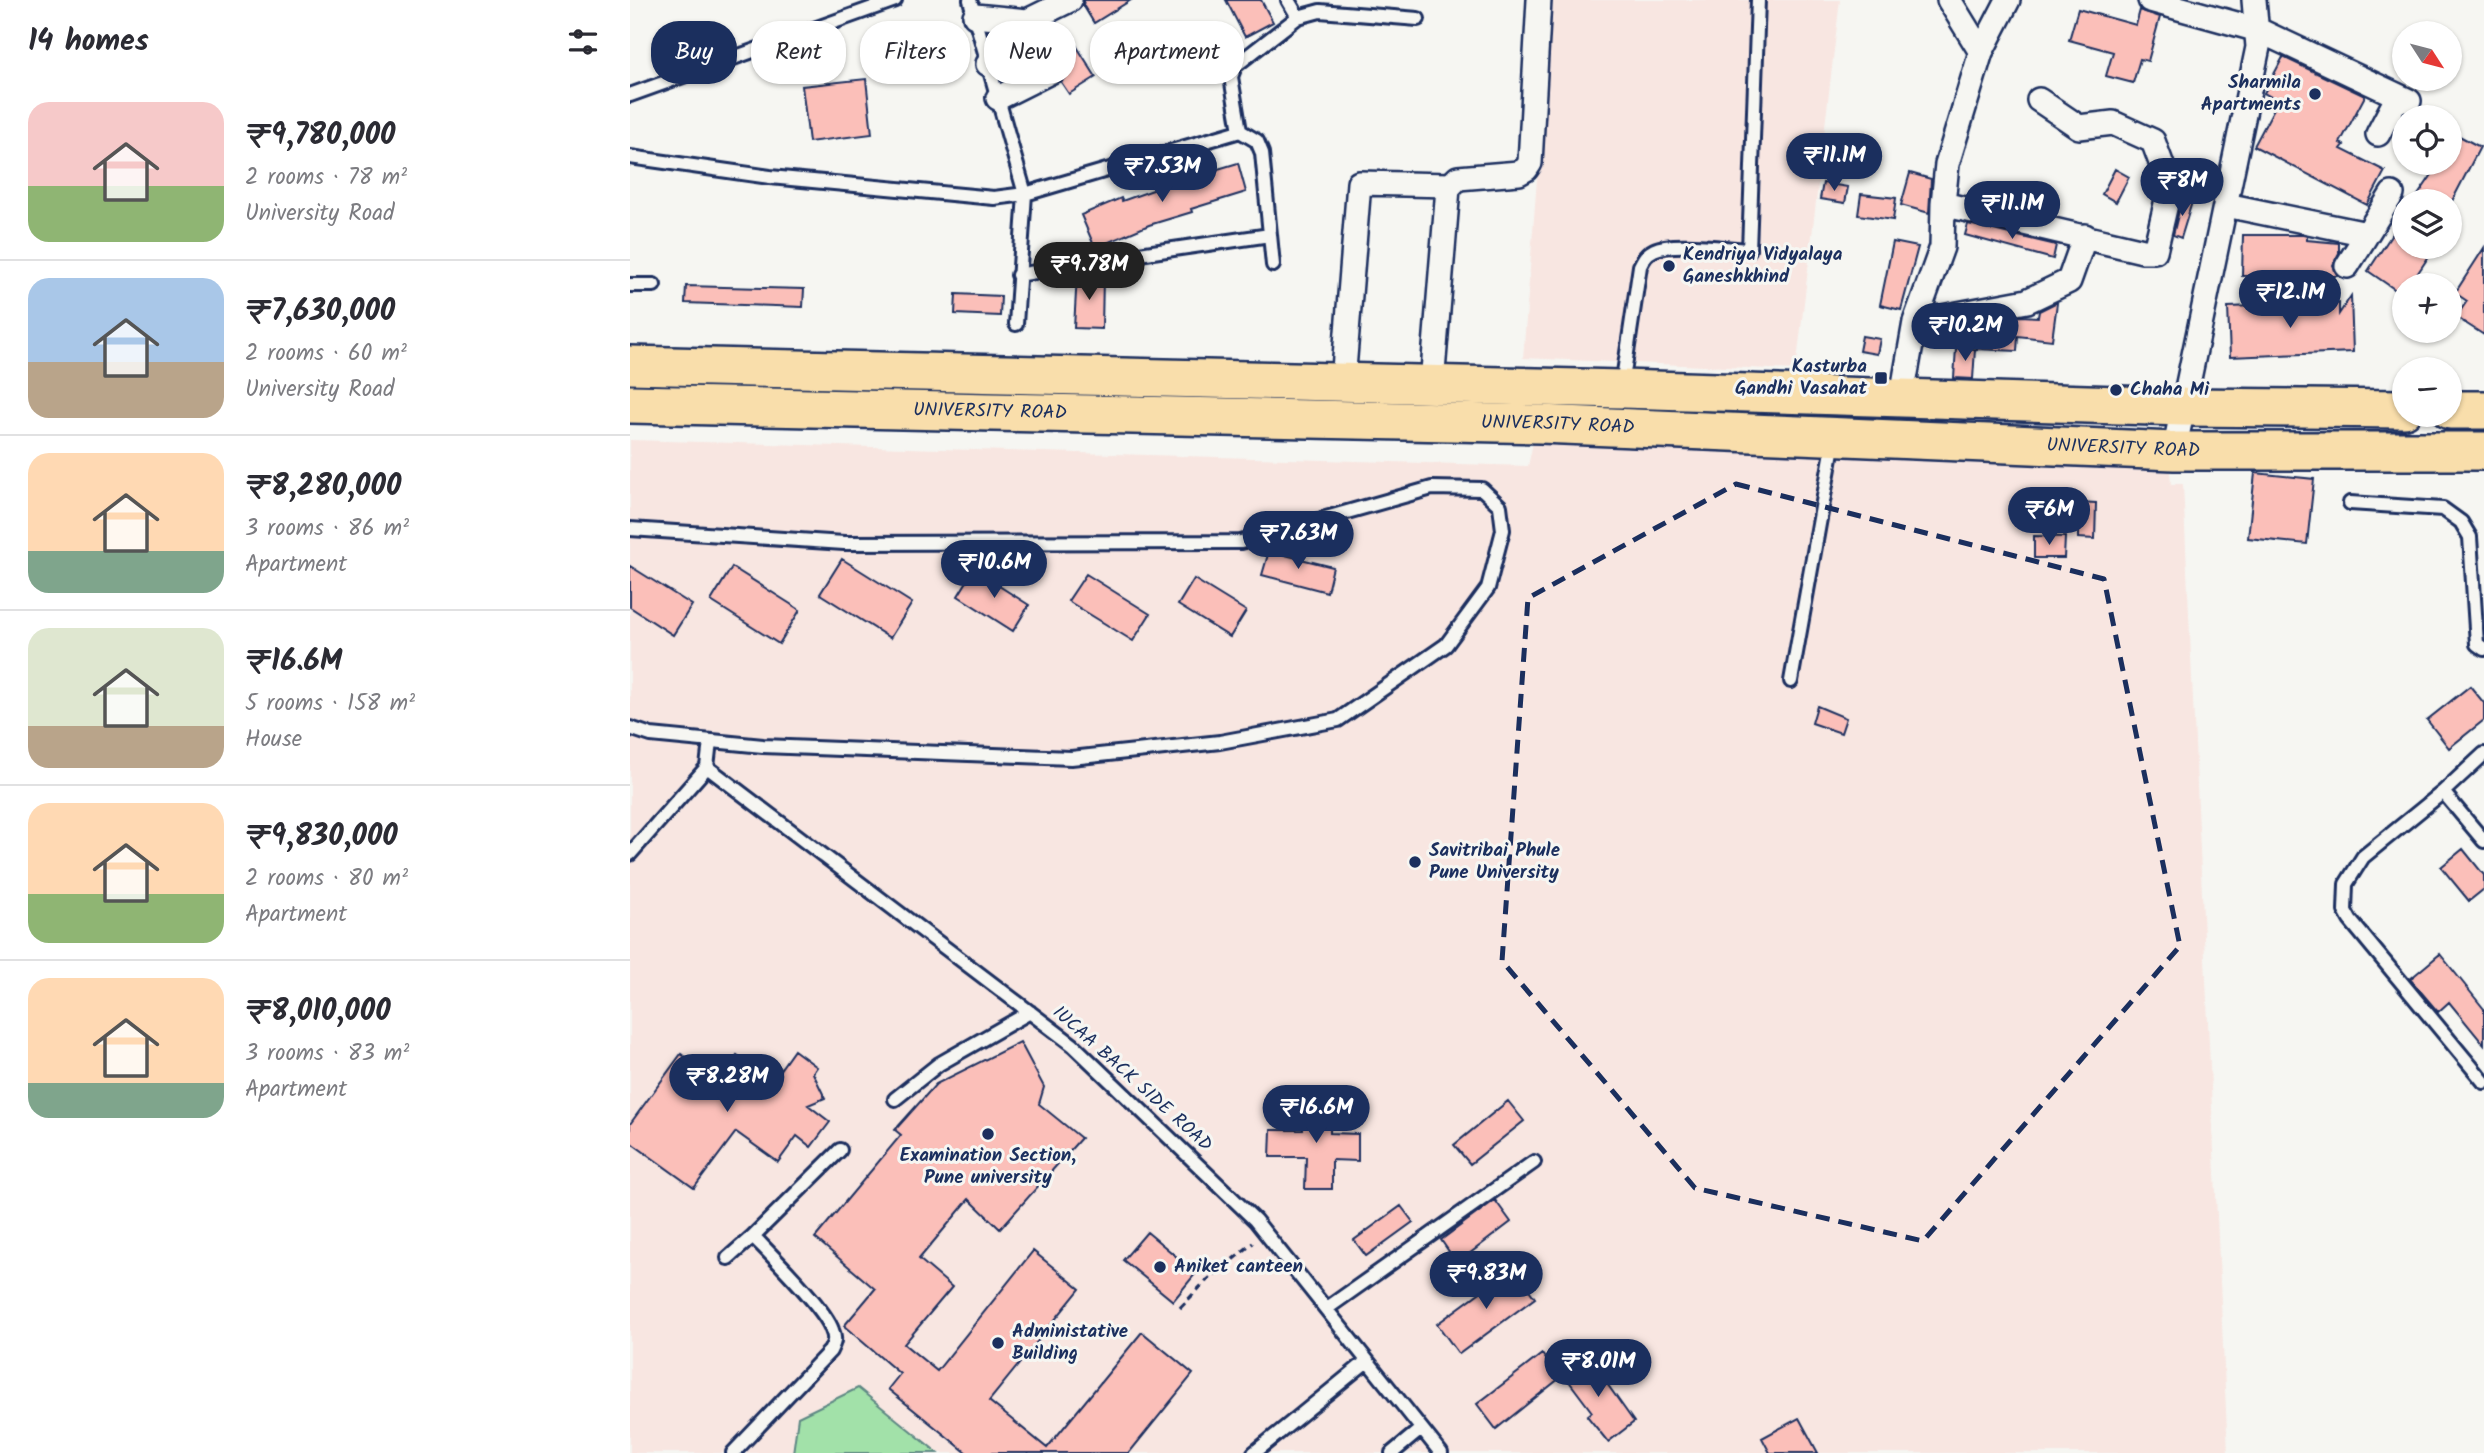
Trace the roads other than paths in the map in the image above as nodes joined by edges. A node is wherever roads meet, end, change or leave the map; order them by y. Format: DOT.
graph roads {
  1 [pos="895,0"];
  2 [pos="1070,0"];
  3 [pos="1288,0"];
  4 [pos="1539,0"];
  5 [pos="1758,0"];
  6 [pos="1949,0"];
  7 [pos="2008,0"];
  8 [pos="2150,0"];
  9 [pos="2254,0"];
  10 [pos="972,8"];
  11 [pos="1298,17"];
  12 [pos="1418,19"];
  13 [pos="1027,21"];
  14 [pos="2258,30"];
  15 [pos="984,50"];
  16 [pos="1982,52"];
  17 [pos="994,84"];
  18 [pos="1026,84"];
  19 [pos="630,95"];
  20 [pos="998,98"];
  21 [pos="2039,100"];
  22 [pos="1240,131"];
  23 [pos="2378,134"];
  24 [pos="630,157"];
  25 [pos="1450,185"];
  26 [pos="1025,194"];
  27 [pos="2392,194"];
  28 [pos="1943,204"];
  29 [pos="2226,205"];
  30 [pos="2367,234"];
  31 [pos="1270,235"];
  32 [pos="2085,236"];
  33 [pos="1273,265"];
  34 [pos="2347,266"];
  35 [pos="1018,275"];
  36 [pos="630,285"];
  37 [pos="654,285"];
  38 [pos="1915,322"];
  39 [pos="1016,324"];
  40 [pos="630,365"];
  41 [pos="1343,382"];
  42 [pos="1432,384"];
  43 [pos="1622,389"];
  44 [pos="1902,396"];
  45 [pos="630,404"];
  46 [pos="2183,407"];
  47 [pos="2392,409"];
  48 [pos="2462,410"];
  49 [pos="2484,410"];
  50 [pos="1835,437"];
  51 [pos="2174,451"];
  52 [pos="2484,451"];
  53 [pos="2350,503"];
  54 [pos="630,529"];
  55 [pos="2484,649"];
  56 [pos="1791,681"];
  57 [pos="630,729"];
  58 [pos="710,741"];
  59 [pos="2484,754"];
  60 [pos="706,767"];
  61 [pos="2443,792"];
  62 [pos="2484,841"];
  63 [pos="630,854"];
  64 [pos="1030,1013"];
  65 [pos="2484,1082"];
  66 [pos="895,1099"];
  67 [pos="840,1150"];
  68 [pos="1534,1162"];
  69 [pos="753,1236"];
  70 [pos="728,1258"];
  71 [pos="1326,1309"];
  72 [pos="1367,1361"];
  73 [pos="1422,1429"];
  74 [pos="733,1453"];
  75 [pos="1254,1453"];
  76 [pos="1392,1453"];
  77 [pos="1441,1453"];
  1 -- 19 [label="lane"];
  2 -- 13 [label="street"];
  3 -- 11 [label="lane"];
  4 -- 25 [label="street"];
  5 -- 43 [label="lane"];
  6 -- 16 [label="street"];
  7 -- 16 [label="street"];
  8 -- 14 [label="street"];
  9 -- 14 [label="street"];
  10 -- 13 [label="street"];
  10 -- 15 [label="lane"];
  11 -- 12 [label="lane"];
  11 -- 22 [label="lane"];
  14 -- 23 [label="street"];
  14 -- 29 [label="street"];
  16 -- 28 [label="street"];
  17 -- 20 [label="lane"];
  18 -- 20 [label="street"];
  20 -- 26 [label="lane"];
  21 -- 32 [label="street"];
  22 -- 26 [label="lane"];
  22 -- 31 [label="lane"];
  24 -- 26 [label="lane"];
  25 -- 41 [label="street"];
  25 -- 42 [label="street"];
  26 -- 35 [label="lane"];
  27 -- 30 [label="street"];
  28 -- 32 [label="street"];
  28 -- 38 [label="street"];
  29 -- 30 [label="street"];
  29 -- 46 [label="street"];
  30 -- 34 [label="street"];
  31 -- 33 [label="lane"];
  31 -- 35 [label="lane"];
  32 -- 38 [label="street"];
  35 -- 39 [label="lane"];
  36 -- 37 [label="lane"];
  38 -- 44 [label="street"];
  40 -- 41 [label="main road, UNIVERSITY ROAD"];
  41 -- 42 [label="main road, UNIVERSITY ROAD"];
  42 -- 43 [label="main road, UNIVERSITY ROAD"];
  43 -- 44 [label="main road, UNIVERSITY ROAD"];
  44 -- 46 [label="main road, UNIVERSITY ROAD"];
  45 -- 50 [label="main road, UNIVERSITY ROAD"];
  46 -- 47 [label="main road, UNIVERSITY ROAD"];
  46 -- 51 [label="street"];
  48 -- 49 [label="main road"];
  50 -- 51 [label="main road, UNIVERSITY ROAD"];
  50 -- 56 [label="lane"];
  51 -- 52 [label="main road, UNIVERSITY ROAD"];
  53 -- 55 [label="lane"];
  54 -- 58 [label="lane"];
  57 -- 58 [label="lane"];
  58 -- 60 [label="lane"];
  59 -- 61 [label="lane"];
  60 -- 63 [label="lane"];
  60 -- 64 [label="lane, IUCAA BACK SIDE ROAD"];
  61 -- 62 [label="lane"];
  61 -- 65 [label="lane"];
  64 -- 66 [label="lane"];
  64 -- 71 [label="lane, IUCAA BACK SIDE ROAD"];
  67 -- 69 [label="lane"];
  68 -- 71 [label="lane"];
  69 -- 70 [label="lane"];
  69 -- 74 [label="lane"];
  71 -- 72 [label="lane, IUCAA BACK SIDE ROAD"];
  72 -- 73 [label="lane, IUCAA BACK SIDE ROAD"];
  72 -- 75 [label="lane"];
  73 -- 76 [label="lane"];
  73 -- 77 [label="lane, IUCAA BACK SIDE ROAD"];
}
